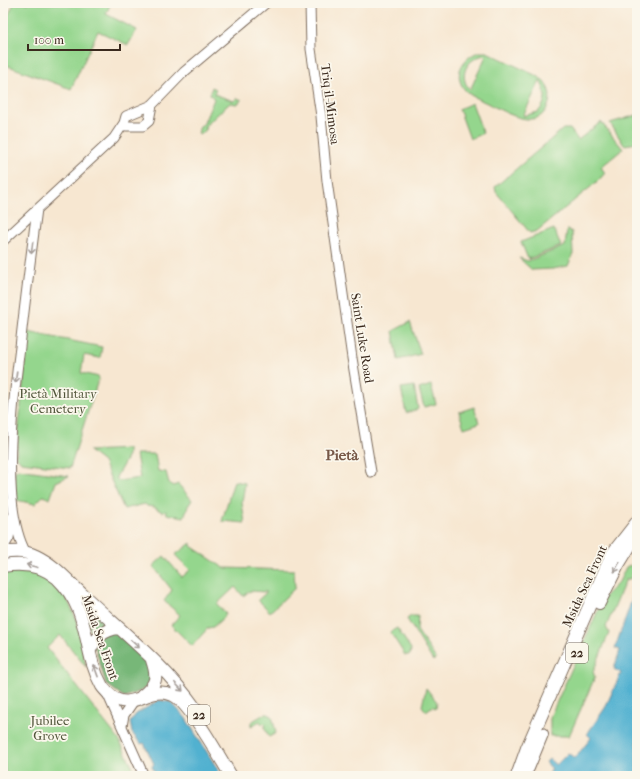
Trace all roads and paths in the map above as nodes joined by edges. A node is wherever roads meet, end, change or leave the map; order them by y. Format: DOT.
graph roads {
  1 [pos="266,3"];
  2 [pos="310,3"];
  3 [pos="152,105"];
  4 [pos="142,110"];
  5 [pos="150,117"];
  6 [pos="127,125"];
  7 [pos="37,209"];
  8 [pos="332,209"];
  9 [pos="3,241"];
  10 [pos="6,460"];
  11 [pos="371,472"];
  12 [pos="13,512"];
  13 [pos="637,525"];
  14 [pos="6,551"];
  15 [pos="26,553"];
  16 [pos="3,566"];
  17 [pos="118,628"];
  18 [pos="90,650"];
  19 [pos="152,659"];
  20 [pos="106,690"];
  21 [pos="138,699"];
  22 [pos="122,726"];
  23 [pos="144,776"];
  24 [pos="231,776"];
  25 [pos="240,776"];
  26 [pos="517,776"];
  27 [pos="525,776"];
  1 -- 3 [label="street"];
  2 -- 8 [label="street, Triq il-Mimosa"];
  3 -- 4 [label="street"];
  3 -- 5 [label="street"];
  4 -- 5 [label="street"];
  4 -- 6 [label="street"];
  5 -- 6 [label="street"];
  6 -- 7 [label="street"];
  7 -- 9 [label="street"];
  7 -- 10 [label="street, one-way"];
  8 -- 11 [label="street, Saint Luke Road"];
  10 -- 12 [label="street"];
  12 -- 14 [label="street"];
  12 -- 15 [label="street"];
  13 -- 26 [label="highway, Msida Sea Front / 22"];
  13 -- 27 [label="highway, Msida Sea Front / 22, one-way"];
  14 -- 15 [label="highway, Msida Sea Front / 22"];
  15 -- 17 [label="highway, Msida Sea Front / 22"];
  18 -- 16 [label="highway, Msida Sea Front / 22, one-way"];
  17 -- 18 [label="highway"];
  17 -- 19 [label="highway, Msida Sea Front / 22, one-way"];
  20 -- 18 [label="highway, Msida Sea Front / 22, one-way"];
  19 -- 21 [label="highway"];
  19 -- 25 [label="highway, Msida Sea Front / 22, one-way"];
  20 -- 21 [label="highway, Msida Sea Front / 22"];
  20 -- 22 [label="street"];
  21 -- 22 [label="street"];
  21 -- 24 [label="highway, Msida Sea Front / 22"];
  22 -- 23 [label="street"];
}
